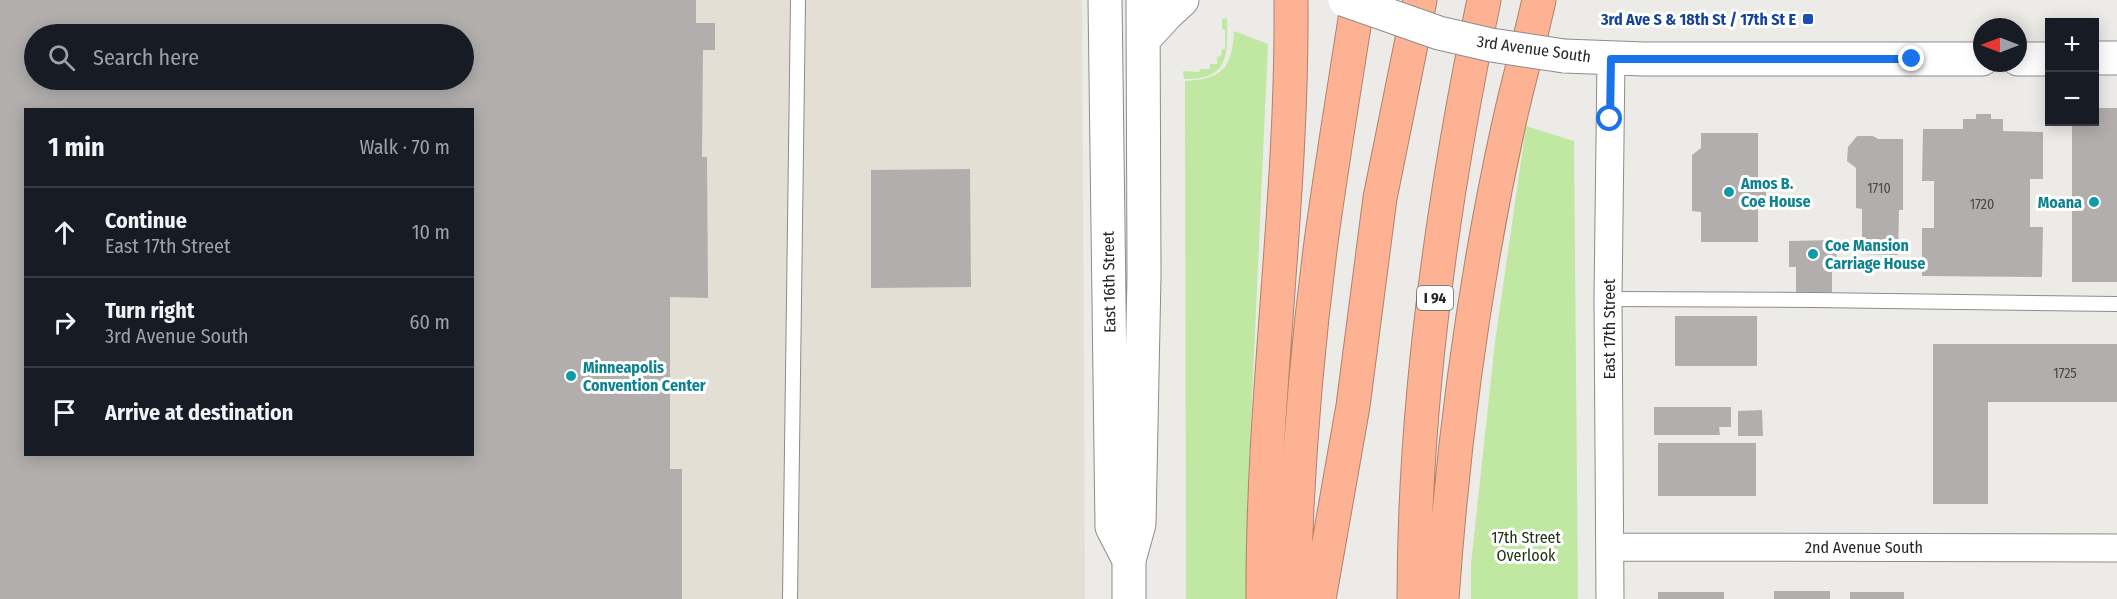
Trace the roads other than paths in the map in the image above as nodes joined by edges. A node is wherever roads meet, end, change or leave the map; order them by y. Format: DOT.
graph roads {
  1 [pos="798,0"];
  2 [pos="1105,0"];
  3 [pos="1143,0"];
  4 [pos="1182,0"];
  5 [pos="1291,0"];
  6 [pos="1345,0"];
  7 [pos="1358,0"];
  8 [pos="1420,0"];
  9 [pos="1484,0"];
  10 [pos="1539,0"];
  11 [pos="1143,40"];
  12 [pos="2099,58"];
  13 [pos="2117,58"];
  14 [pos="1611,59"];
  15 [pos="1973,59"];
  16 [pos="2027,59"];
  17 [pos="2045,59"];
  18 [pos="1608,299"];
  19 [pos="2117,304"];
  20 [pos="1610,547"];
  21 [pos="2117,548"];
  22 [pos="1129,560"];
  23 [pos="790,599"];
  24 [pos="1129,599"];
  25 [pos="1263,599"];
  26 [pos="1294,599"];
  27 [pos="1319,599"];
  28 [pos="1414,599"];
  29 [pos="1442,599"];
  30 [pos="1610,599"];
  1 -- 23 [label="lane"];
  2 -- 22 [label="street, East 16th Street"];
  3 -- 11 [label="street, East 16th Street"];
  4 -- 11 [label="street"];
  5 -- 25 [label="highway"];
  6 -- 14 [label="street, 3rd Avenue South, bridge"];
  7 -- 26 [label="highway"];
  8 -- 27 [label="highway"];
  9 -- 28 [label="highway, I 94"];
  10 -- 29 [label="highway"];
  11 -- 22 [label="street, East 16th Street"];
  12 -- 13 [label="street"];
  14 -- 15 [label="street, 3rd Avenue South"];
  14 -- 18 [label="street, East 17th Street"];
  16 -- 17 [label="street"];
  18 -- 19 [label="lane"];
  18 -- 20 [label="street, East 17th Street"];
  20 -- 21 [label="street, 2nd Avenue South"];
  20 -- 30 [label="street, East 17th Street"];
  22 -- 24 [label="street, East 16th Street"];
}
